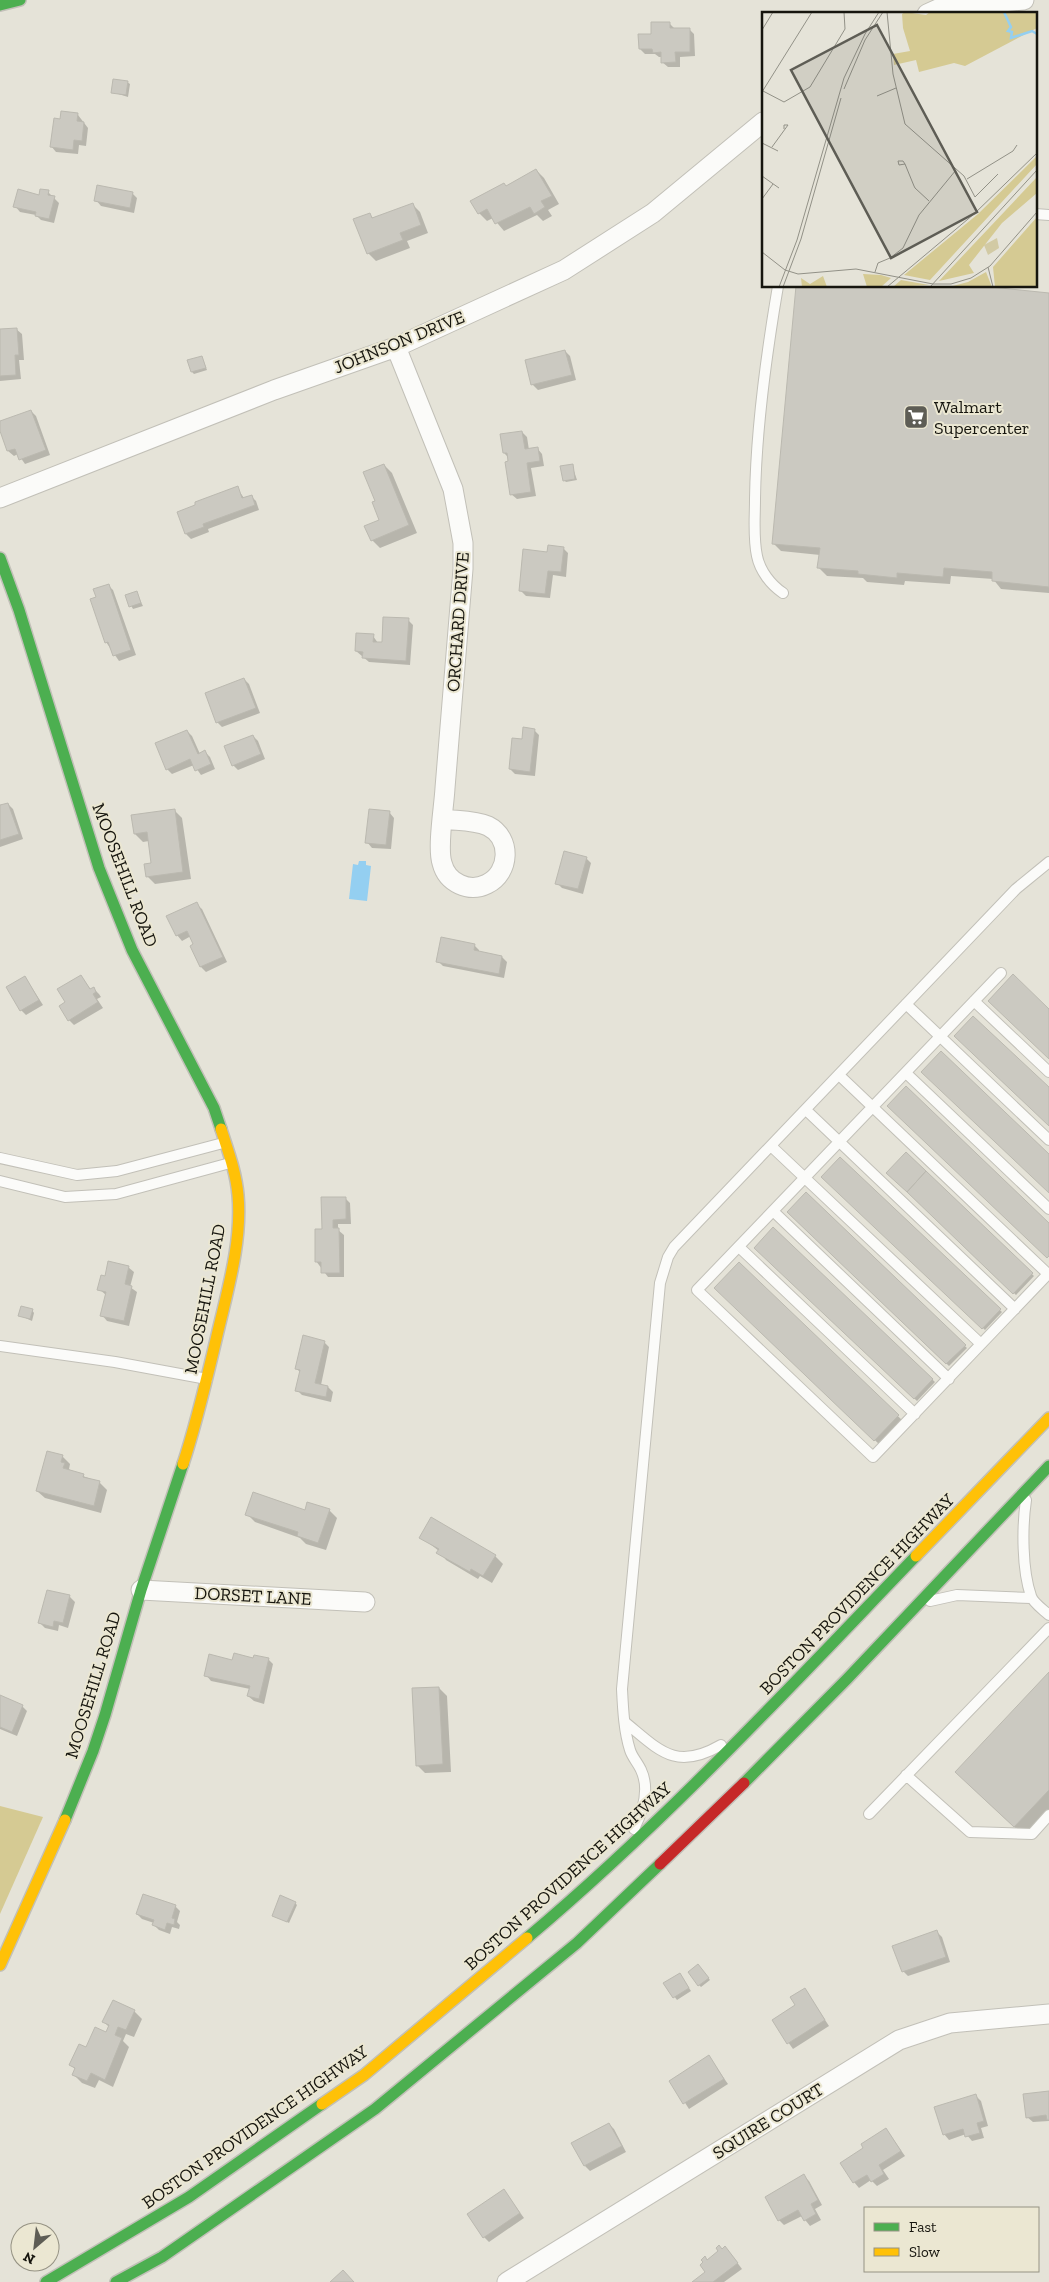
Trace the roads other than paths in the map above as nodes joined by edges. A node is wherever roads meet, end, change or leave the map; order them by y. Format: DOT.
graph roads {
  1 [pos="20,0"];
  2 [pos="1024,0"];
  3 [pos="0,5"];
  4 [pos="931,12"];
  5 [pos="762,123"];
  6 [pos="1036,214"];
  7 [pos="1049,215"];
  8 [pos="778,288"];
  9 [pos="396,347"];
  10 [pos="0,498"];
  11 [pos="0,558"];
  12 [pos="783,593"];
  13 [pos="443,819"];
  14 [pos="1049,862"];
  15 [pos="1001,973"];
  16 [pos="974,1001"];
  17 [pos="906,1004"];
  18 [pos="940,1036"];
  19 [pos="906,1072"];
  20 [pos="1049,1072"];
  21 [pos="839,1075"];
  22 [pos="873,1106"];
  23 [pos="806,1110"];
  24 [pos="1049,1140"];
  25 [pos="227,1142"];
  26 [pos="839,1142"];
  27 [pos="771,1146"];
  28 [pos="0,1158"];
  29 [pos="232,1163"];
  30 [pos="805,1178"];
  31 [pos="0,1181"];
  32 [pos="1049,1209"];
  33 [pos="773,1211"];
  34 [pos="739,1247"];
  35 [pos="1049,1274"];
  36 [pos="1015,1309"];
  37 [pos="981,1344"];
  38 [pos="0,1346"];
  39 [pos="208,1379"];
  40 [pos="949,1379"];
  41 [pos="915,1414"];
  42 [pos="1049,1418"];
  43 [pos="1049,1466"];
  44 [pos="1028,1488"];
  45 [pos="141,1590"];
  46 [pos="1031,1598"];
  47 [pos="365,1602"];
  48 [pos="918,1604"];
  49 [pos="1049,1616"];
  50 [pos="1049,1628"];
  51 [pos="626,1723"];
  52 [pos="752,1728"];
  53 [pos="906,1775"];
  54 [pos="869,1814"];
  55 [pos="1049,1816"];
  56 [pos="618,1859"];
  57 [pos="1,1959"];
  58 [pos="1049,2014"];
  59 [pos="46,2282"];
  60 [pos="116,2282"];
  61 [pos="507,2282"];
  1 -- 3 [label="main road"];
  2 -- 4 [label="street"];
  5 -- 9 [label="street, JOHNSON DRIVE"];
  6 -- 7 [label="lane"];
  8 -- 12 [label="lane"];
  9 -- 10 [label="street, JOHNSON DRIVE"];
  9 -- 13 [label="street, ORCHARD DRIVE"];
  11 -- 25 [label="main road, MOOSEHILL ROAD"];
  14 -- 17 [label="lane"];
  15 -- 16 [label="lane"];
  16 -- 18 [label="lane"];
  16 -- 20 [label="lane"];
  17 -- 18 [label="lane"];
  17 -- 21 [label="lane"];
  18 -- 19 [label="lane"];
  18 -- 24 [label="lane"];
  19 -- 22 [label="lane"];
  19 -- 32 [label="lane"];
  21 -- 22 [label="lane"];
  21 -- 23 [label="lane"];
  22 -- 26 [label="lane"];
  22 -- 35 [label="lane"];
  23 -- 26 [label="lane"];
  23 -- 27 [label="lane"];
  25 -- 28 [label="lane"];
  25 -- 29 [label="main road, MOOSEHILL ROAD"];
  26 -- 30 [label="lane"];
  26 -- 36 [label="lane"];
  27 -- 30 [label="lane"];
  27 -- 51 [label="lane"];
  29 -- 31 [label="lane"];
  29 -- 39 [label="main road, MOOSEHILL ROAD"];
  30 -- 33 [label="lane"];
  30 -- 37 [label="lane"];
  33 -- 34 [label="lane"];
  33 -- 40 [label="lane"];
  34 -- 41 [label="lane"];
  34 -- 41 [label="lane"];
  35 -- 36 [label="lane"];
  36 -- 37 [label="lane"];
  37 -- 40 [label="lane"];
  38 -- 39 [label="lane"];
  39 -- 45 [label="main road, MOOSEHILL ROAD"];
  40 -- 41 [label="lane"];
  42 -- 52 [label="main road, BOSTON PROVIDENCE HIGHWAY"];
  43 -- 44 [label="main road"];
  44 -- 46 [label="lane"];
  44 -- 48 [label="main road"];
  45 -- 47 [label="street, DORSET LANE"];
  45 -- 57 [label="main road, MOOSEHILL ROAD"];
  46 -- 48 [label="lane"];
  46 -- 49 [label="lane"];
  48 -- 60 [label="main road"];
  50 -- 53 [label="lane"];
  51 -- 52 [label="lane"];
  51 -- 56 [label="lane"];
  52 -- 56 [label="main road, BOSTON PROVIDENCE HIGHWAY"];
  53 -- 54 [label="lane"];
  53 -- 55 [label="lane"];
  56 -- 59 [label="main road, BOSTON PROVIDENCE HIGHWAY"];
  58 -- 61 [label="street, SQUIRE COURT"];
}
